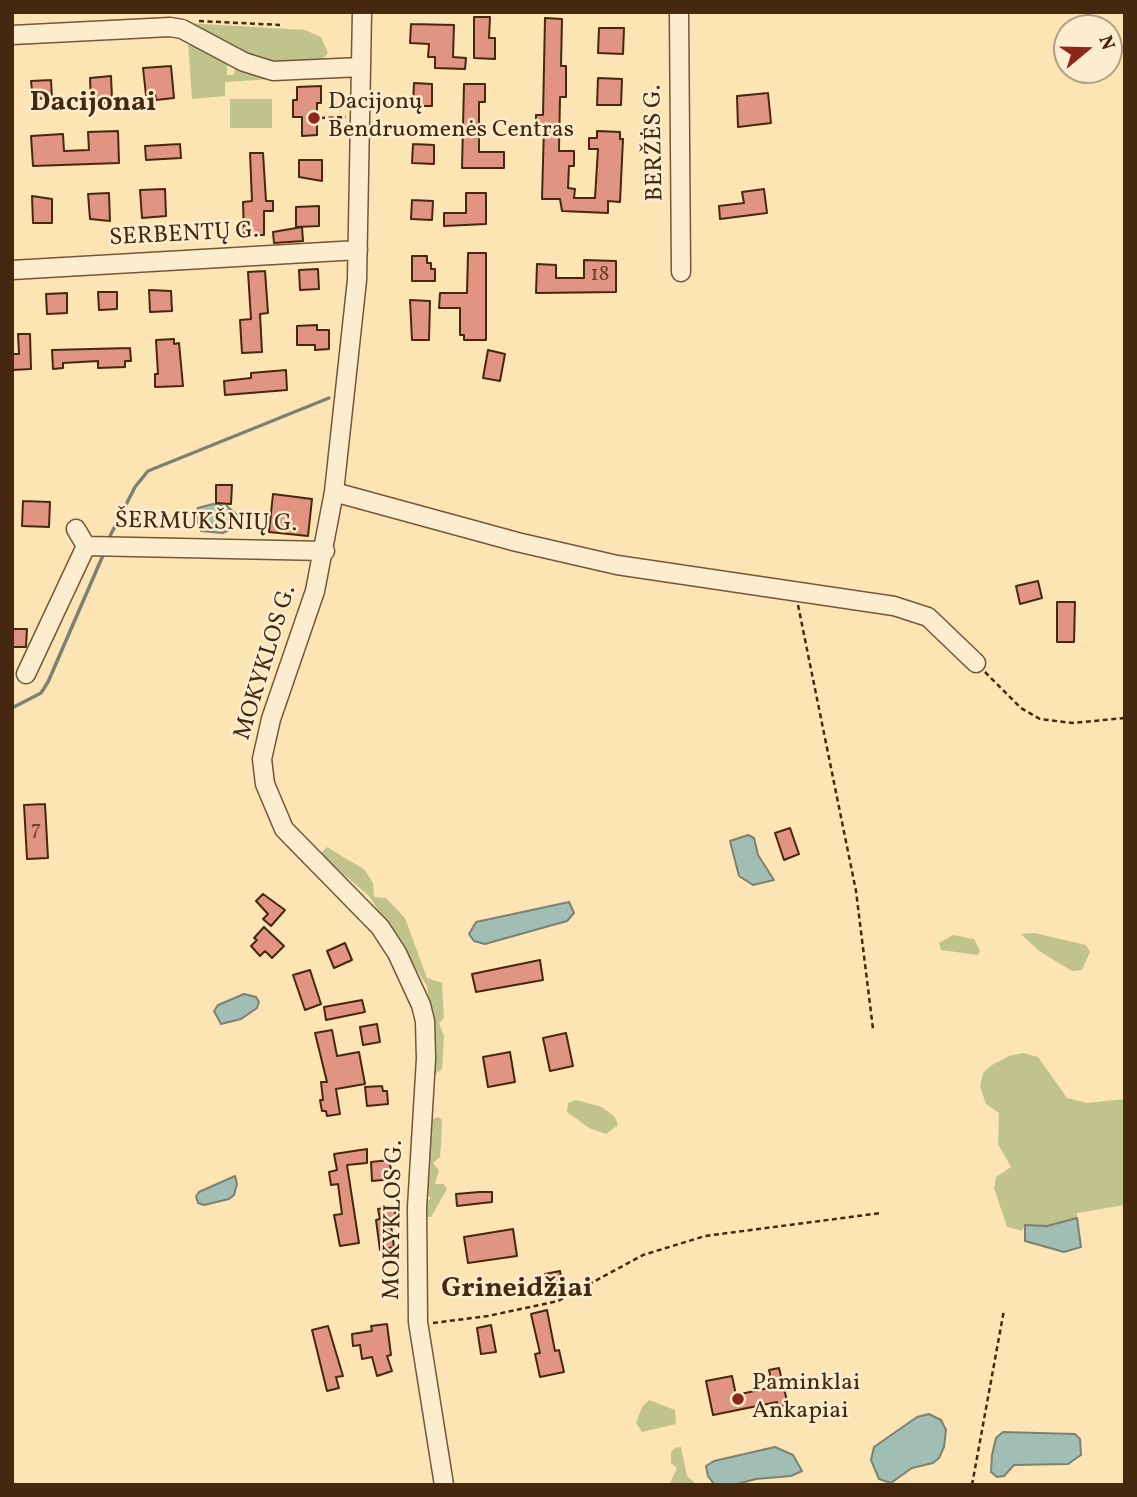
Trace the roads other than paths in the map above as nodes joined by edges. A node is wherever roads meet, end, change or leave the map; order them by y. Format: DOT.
graph roads {
  1 [pos="362,12"];
  2 [pos="679,12"];
  3 [pos="12,36"];
  4 [pos="361,67"];
  5 [pos="358,250"];
  6 [pos="12,270"];
  7 [pos="681,272"];
  8 [pos="334,492"];
  9 [pos="76,529"];
  10 [pos="86,546"];
  11 [pos="325,551"];
  12 [pos="978,665"];
  13 [pos="26,674"];
  14 [pos="444,1485"];
  1 -- 4 [label="street, MOKYKLOS G."];
  2 -- 7 [label="street, BERŽĖS G."];
  3 -- 4 [label="street"];
  4 -- 5 [label="street, MOKYKLOS G."];
  5 -- 6 [label="street, SERBENTŲ G."];
  5 -- 8 [label="street, MOKYKLOS G."];
  8 -- 11 [label="street, MOKYKLOS G."];
  8 -- 12 [label="street"];
  9 -- 10 [label="street, ŠERMUKŠNIŲ G."];
  10 -- 11 [label="street, ŠERMUKŠNIŲ G."];
  10 -- 13 [label="street, ŠERMUKŠNIŲ G."];
  11 -- 14 [label="street, MOKYKLOS G."];
}
